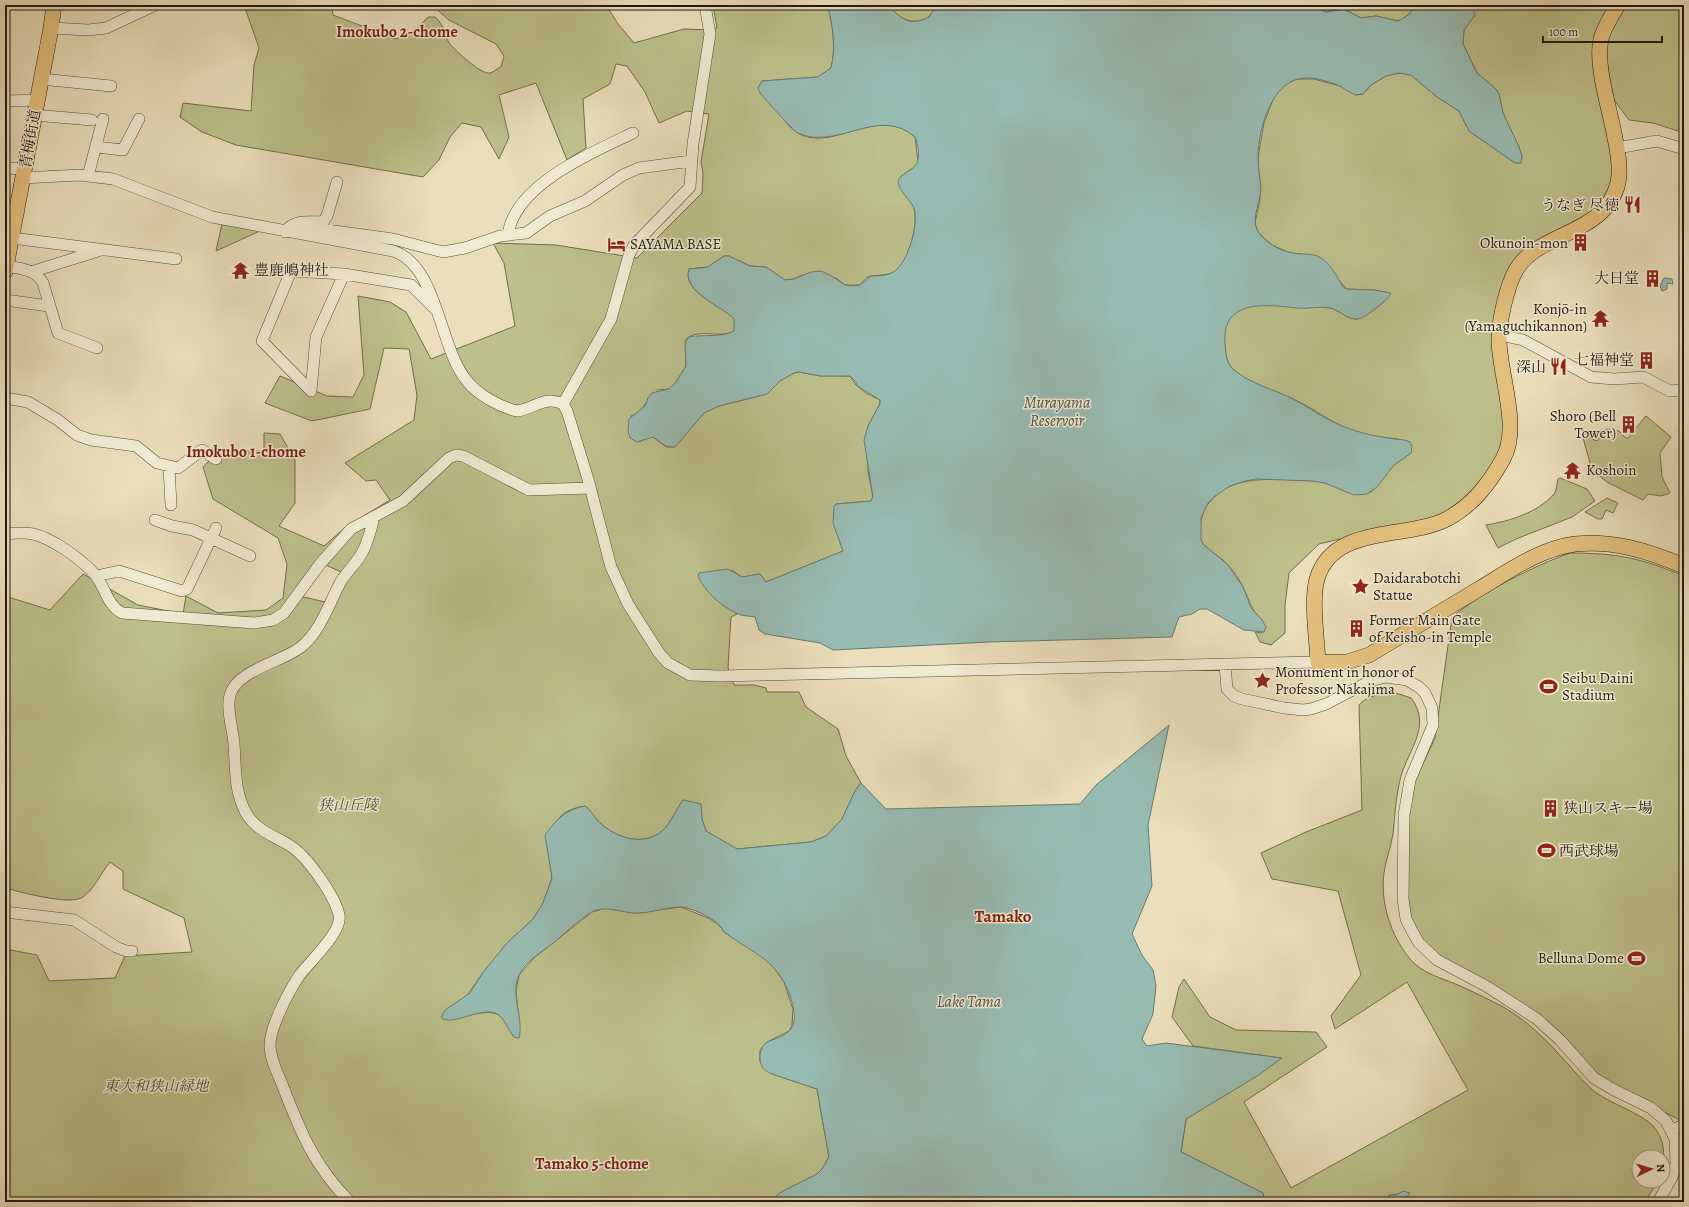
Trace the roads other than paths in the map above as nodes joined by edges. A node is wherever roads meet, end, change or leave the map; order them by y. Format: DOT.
graph roads {
  1 [pos="54,5"];
  2 [pos="155,5"];
  3 [pos="705,5"];
  4 [pos="1618,5"];
  5 [pos="52,28"];
  6 [pos="41,79"];
  7 [pos="111,86"];
  8 [pos="37,100"];
  9 [pos="5,101"];
  10 [pos="34,115"];
  11 [pos="139,119"];
  12 [pos="633,133"];
  13 [pos="96,147"];
  14 [pos="1617,148"];
  15 [pos="1684,149"];
  16 [pos="691,161"];
  17 [pos="5,168"];
  18 [pos="24,174"];
  19 [pos="88,176"];
  20 [pos="337,182"];
  21 [pos="290,233"];
  22 [pos="508,235"];
  23 [pos="12,238"];
  24 [pos="101,250"];
  25 [pos="176,259"];
  26 [pos="6,269"];
  27 [pos="34,272"];
  28 [pos="344,274"];
  29 [pos="5,300"];
  30 [pos="50,306"];
  31 [pos="437,311"];
  32 [pos="1500,334"];
  33 [pos="97,348"];
  34 [pos="1683,391"];
  35 [pos="5,398"];
  36 [pos="563,404"];
  37 [pos="216,459"];
  38 [pos="169,467"];
  39 [pos="590,488"];
  40 [pos="171,505"];
  41 [pos="374,517"];
  42 [pos="155,520"];
  43 [pos="216,528"];
  44 [pos="5,534"];
  45 [pos="211,539"];
  46 [pos="250,556"];
  47 [pos="1684,566"];
  48 [pos="96,576"];
  49 [pos="1318,662"];
  50 [pos="1225,665"];
  51 [pos="5,912"];
  52 [pos="132,951"];
  53 [pos="1684,1125"];
  54 [pos="1672,1130"];
  55 [pos="350,1202"];
  56 [pos="1658,1202"];
  1 -- 5 [label="main road, 青梅街道"];
  2 -- 5 [label="street"];
  3 -- 16 [label="street"];
  4 -- 14 [label="main road"];
  5 -- 6 [label="main road, 青梅街道"];
  6 -- 7 [label="street"];
  6 -- 8 [label="main road, 青梅街道"];
  8 -- 9 [label="street"];
  8 -- 10 [label="main road, 青梅街道"];
  10 -- 13 [label="street"];
  10 -- 18 [label="main road, 青梅街道"];
  11 -- 13 [label="street"];
  12 -- 22 [label="street"];
  13 -- 19 [label="street"];
  14 -- 15 [label="street"];
  14 -- 32 [label="main road"];
  16 -- 22 [label="street"];
  16 -- 36 [label="street"];
  17 -- 18 [label="street"];
  18 -- 19 [label="street"];
  18 -- 23 [label="main road, 青梅街道"];
  19 -- 21 [label="street"];
  20 -- 21 [label="street"];
  21 -- 22 [label="street"];
  21 -- 31 [label="street"];
  23 -- 24 [label="street"];
  23 -- 26 [label="main road, 青梅街道"];
  24 -- 25 [label="street"];
  24 -- 27 [label="street"];
  26 -- 27 [label="street"];
  27 -- 30 [label="street"];
  28 -- 28 [label="street"];
  28 -- 31 [label="street"];
  29 -- 30 [label="street"];
  30 -- 33 [label="street"];
  31 -- 36 [label="street"];
  32 -- 34 [label="street"];
  32 -- 49 [label="main road"];
  35 -- 38 [label="street"];
  36 -- 39 [label="street"];
  37 -- 38 [label="street"];
  38 -- 40 [label="street"];
  39 -- 41 [label="street"];
  39 -- 50 [label="street"];
  41 -- 48 [label="street"];
  41 -- 55 [label="street"];
  42 -- 45 [label="street"];
  43 -- 45 [label="street"];
  44 -- 48 [label="street"];
  45 -- 46 [label="street"];
  45 -- 48 [label="street"];
  47 -- 49 [label="main road"];
  49 -- 50 [label="street"];
  50 -- 54 [label="street"];
  51 -- 52 [label="street"];
  53 -- 54 [label="street"];
  54 -- 56 [label="street"];
}
